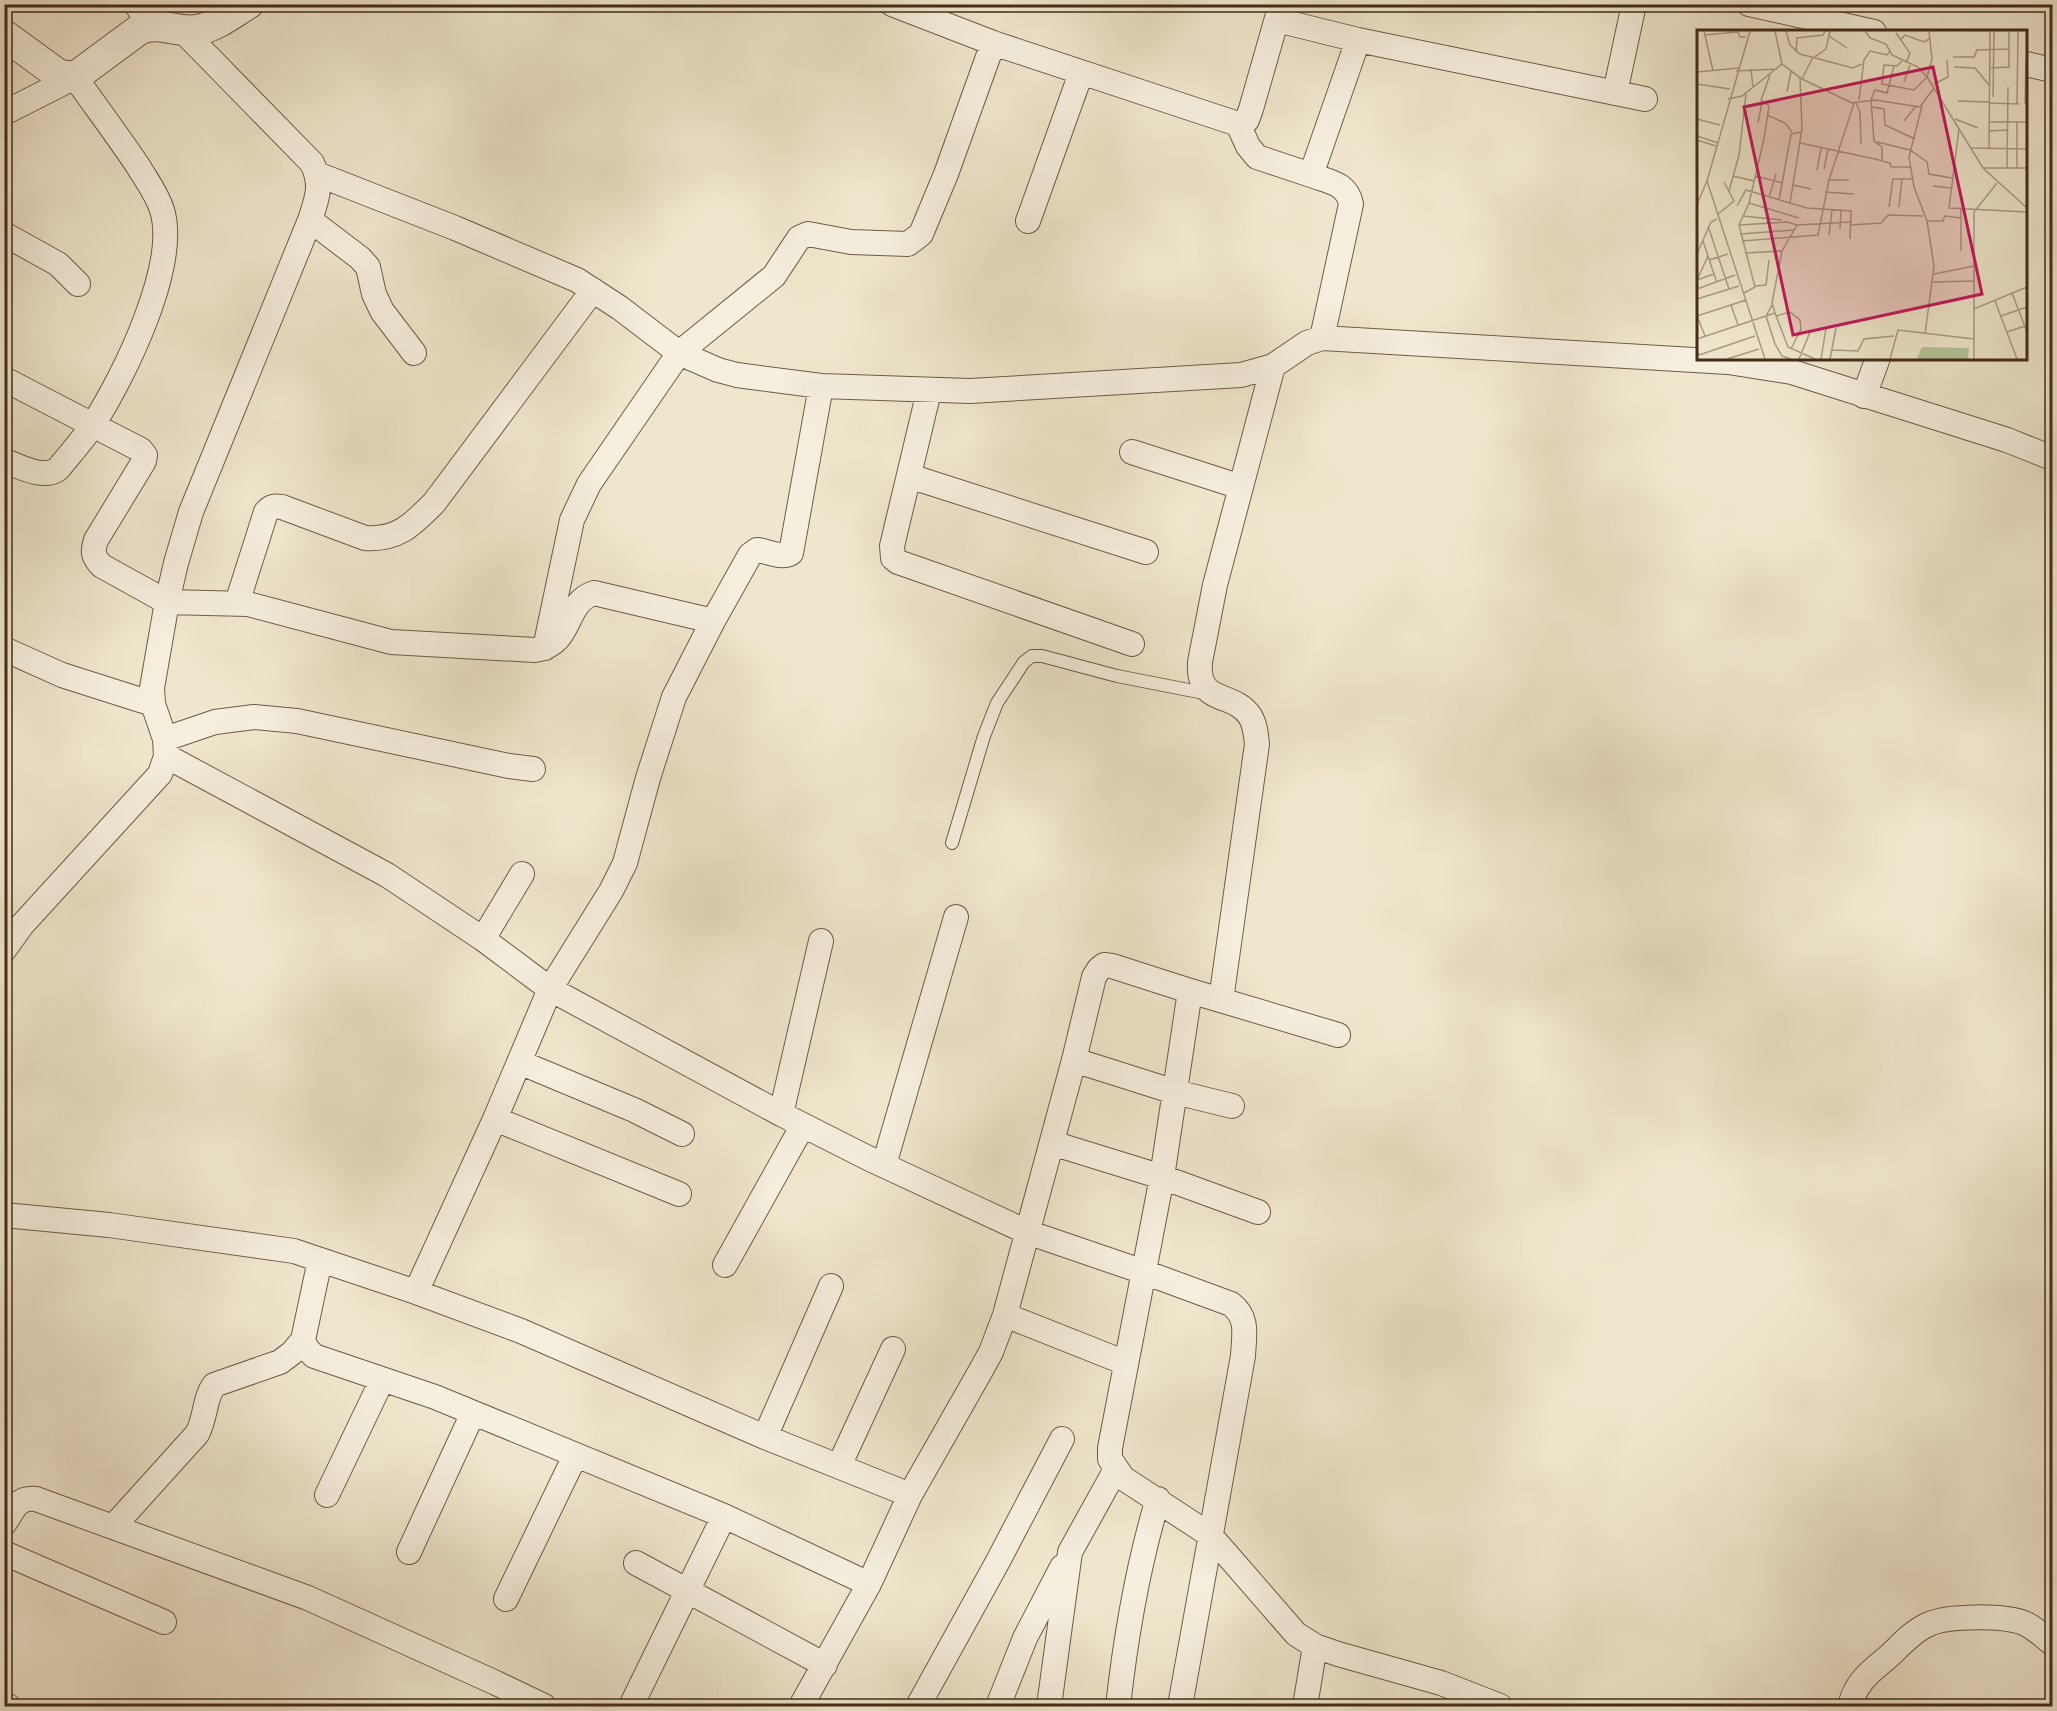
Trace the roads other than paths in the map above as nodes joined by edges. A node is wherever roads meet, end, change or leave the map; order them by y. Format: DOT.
graph roads {
  1 [pos="248,4"];
  2 [pos="892,4"];
  3 [pos="1634,4"];
  4 [pos="1749,4"];
  5 [pos="1279,12"];
  6 [pos="143,15"];
  7 [pos="1793,23"];
  8 [pos="182,30"];
  9 [pos="1856,30"];
  10 [pos="4,35"];
  11 [pos="1358,40"];
  12 [pos="993,42"];
  13 [pos="2027,64"];
  14 [pos="2052,70"];
  15 [pos="1082,73"];
  16 [pos="75,77"];
  17 [pos="1615,93"];
  18 [pos="1645,99"];
  19 [pos="4,113"];
  20 [pos="1238,124"];
  21 [pos="317,174"];
  22 [pos="1311,175"];
  23 [pos="310,220"];
  24 [pos="1028,221"];
  25 [pos="4,234"];
  26 [pos="78,284"];
  27 [pos="593,290"];
  28 [pos="1322,338"];
  29 [pos="414,353"];
  30 [pos="680,353"];
  31 [pos="1877,360"];
  32 [pos="1791,365"];
  33 [pos="1273,366"];
  34 [pos="4,379"];
  35 [pos="821,386"];
  36 [pos="929,391"];
  37 [pos="1864,396"];
  38 [pos="93,425"];
  39 [pos="1132,452"];
  40 [pos="2052,458"];
  41 [pos="4,461"];
  42 [pos="909,476"];
  43 [pos="1241,487"];
  44 [pos="1146,552"];
  45 [pos="166,602"];
  46 [pos="237,603"];
  47 [pos="713,621"];
  48 [pos="1132,644"];
  49 [pos="545,648"];
  50 [pos="4,649"];
  51 [pos="1214,694"];
  52 [pos="153,704"];
  53 [pos="165,748"];
  54 [pos="533,769"];
  55 [pos="952,843"];
  56 [pos="522,874"];
  57 [pos="956,917"];
  58 [pos="483,939"];
  59 [pos="821,941"];
  60 [pos="4,950"];
  61 [pos="550,989"];
  62 [pos="1190,991"];
  63 [pos="1221,1000"];
  64 [pos="1338,1035"];
  65 [pos="1074,1060"];
  66 [pos="519,1062"];
  67 [pos="1175,1092"];
  68 [pos="1232,1106"];
  69 [pos="781,1114"];
  70 [pos="495,1119"];
  71 [pos="803,1125"];
  72 [pos="682,1134"];
  73 [pos="1052,1143"];
  74 [pos="884,1165"];
  75 [pos="1162,1177"];
  76 [pos="679,1194"];
  77 [pos="1258,1212"];
  78 [pos="4,1215"];
  79 [pos="1028,1232"];
  80 [pos="320,1260"];
  81 [pos="725,1265"];
  82 [pos="1144,1272"];
  83 [pos="831,1286"];
  84 [pos="416,1292"];
  85 [pos="1005,1315"];
  86 [pos="303,1340"];
  87 [pos="893,1349"];
  88 [pos="1126,1364"];
  89 [pos="382,1380"];
  90 [pos="473,1413"];
  91 [pos="765,1437"];
  92 [pos="1062,1439"];
  93 [pos="575,1456"];
  94 [pos="839,1466"];
  95 [pos="1116,1469"];
  96 [pos="327,1495"];
  97 [pos="910,1495"];
  98 [pos="1158,1499"];
  99 [pos="724,1516"];
  100 [pos="4,1524"];
  101 [pos="113,1527"];
  102 [pos="1210,1535"];
  103 [pos="409,1552"];
  104 [pos="1070,1552"];
  105 [pos="4,1553"];
  106 [pos="636,1563"];
  107 [pos="869,1584"];
  108 [pos="688,1593"];
  109 [pos="506,1599"];
  110 [pos="164,1622"];
  111 [pos="2052,1643"];
  112 [pos="1315,1646"];
  113 [pos="825,1665"];
  114 [pos="544,1707"];
  115 [pos="631,1707"];
  116 [pos="801,1707"];
  117 [pos="918,1707"];
  118 [pos="998,1707"];
  119 [pos="1049,1707"];
  120 [pos="1118,1707"];
  121 [pos="1180,1707"];
  122 [pos="1305,1707"];
  123 [pos="1500,1707"];
  124 [pos="1850,1707"];
  1 -- 8 [label="street"];
  2 -- 12 [label="street"];
  3 -- 17 [label="street"];
  4 -- 7 [label="street"];
  5 -- 11 [label="street"];
  5 -- 20 [label="street"];
  6 -- 8 [label="street"];
  6 -- 16 [label="street"];
  7 -- 9 [label="street"];
  8 -- 21 [label="street"];
  10 -- 16 [label="street"];
  11 -- 17 [label="street"];
  11 -- 22 [label="street"];
  12 -- 15 [label="street"];
  12 -- 30 [label="street"];
  13 -- 14 [label="street"];
  15 -- 20 [label="street"];
  15 -- 24 [label="street"];
  16 -- 19 [label="street"];
  16 -- 38 [label="street"];
  17 -- 18 [label="street"];
  20 -- 22 [label="street"];
  21 -- 23 [label="street"];
  21 -- 27 [label="street"];
  22 -- 28 [label="street"];
  23 -- 29 [label="street"];
  23 -- 45 [label="street"];
  25 -- 26 [label="street"];
  27 -- 30 [label="street"];
  27 -- 46 [label="street"];
  28 -- 32 [label="street"];
  28 -- 33 [label="street"];
  30 -- 35 [label="street"];
  30 -- 49 [label="street"];
  31 -- 37 [label="street"];
  32 -- 37 [label="street"];
  33 -- 36 [label="street"];
  33 -- 43 [label="street"];
  34 -- 38 [label="street"];
  35 -- 36 [label="street"];
  35 -- 47 [label="street"];
  36 -- 42 [label="street"];
  37 -- 40 [label="street"];
  38 -- 41 [label="street"];
  38 -- 45 [label="street"];
  39 -- 43 [label="street"];
  42 -- 44 [label="street"];
  42 -- 48 [label="street"];
  43 -- 51 [label="street"];
  45 -- 46 [label="street"];
  45 -- 52 [label="street"];
  46 -- 49 [label="street"];
  47 -- 49 [label="street"];
  47 -- 61 [label="street"];
  50 -- 52 [label="street"];
  51 -- 55 [label="lane"];
  51 -- 63 [label="street"];
  52 -- 53 [label="street"];
  53 -- 54 [label="street"];
  53 -- 58 [label="street"];
  53 -- 60 [label="street"];
  56 -- 58 [label="street"];
  57 -- 74 [label="street"];
  58 -- 61 [label="street"];
  59 -- 69 [label="street"];
  61 -- 66 [label="street"];
  61 -- 69 [label="street"];
  62 -- 63 [label="street"];
  62 -- 65 [label="street"];
  62 -- 67 [label="street"];
  63 -- 64 [label="street"];
  65 -- 67 [label="street"];
  65 -- 73 [label="street"];
  66 -- 70 [label="street"];
  66 -- 72 [label="street"];
  67 -- 68 [label="street"];
  67 -- 75 [label="street"];
  69 -- 71 [label="street"];
  70 -- 76 [label="street"];
  70 -- 84 [label="street"];
  71 -- 74 [label="street"];
  71 -- 81 [label="street"];
  73 -- 75 [label="street"];
  73 -- 79 [label="street"];
  74 -- 79 [label="street"];
  75 -- 77 [label="street"];
  75 -- 82 [label="street"];
  78 -- 80 [label="street"];
  79 -- 82 [label="street"];
  79 -- 85 [label="street"];
  80 -- 84 [label="street"];
  80 -- 86 [label="street"];
  82 -- 88 [label="street"];
  82 -- 102 [label="street"];
  83 -- 91 [label="street"];
  84 -- 91 [label="street"];
  85 -- 88 [label="street"];
  85 -- 97 [label="street"];
  86 -- 89 [label="street"];
  86 -- 101 [label="street"];
  87 -- 94 [label="street"];
  88 -- 95 [label="street"];
  89 -- 90 [label="street"];
  89 -- 96 [label="street"];
  90 -- 93 [label="street"];
  90 -- 103 [label="street"];
  91 -- 94 [label="street"];
  92 -- 117 [label="street"];
  93 -- 99 [label="street"];
  93 -- 109 [label="street"];
  94 -- 97 [label="street"];
  95 -- 98 [label="street"];
  95 -- 104 [label="street"];
  97 -- 107 [label="street"];
  98 -- 102 [label="street"];
  98 -- 120 [label="street"];
  99 -- 107 [label="street"];
  99 -- 108 [label="street"];
  100 -- 101 [label="street"];
  101 -- 114 [label="street"];
  102 -- 112 [label="street"];
  102 -- 121 [label="street"];
  104 -- 118 [label="street"];
  104 -- 119 [label="street"];
  105 -- 110 [label="street"];
  106 -- 108 [label="street"];
  107 -- 113 [label="street"];
  108 -- 113 [label="street"];
  108 -- 115 [label="street"];
  111 -- 124 [label="street"];
  112 -- 122 [label="street"];
  112 -- 123 [label="street"];
  113 -- 116 [label="street"];
}
